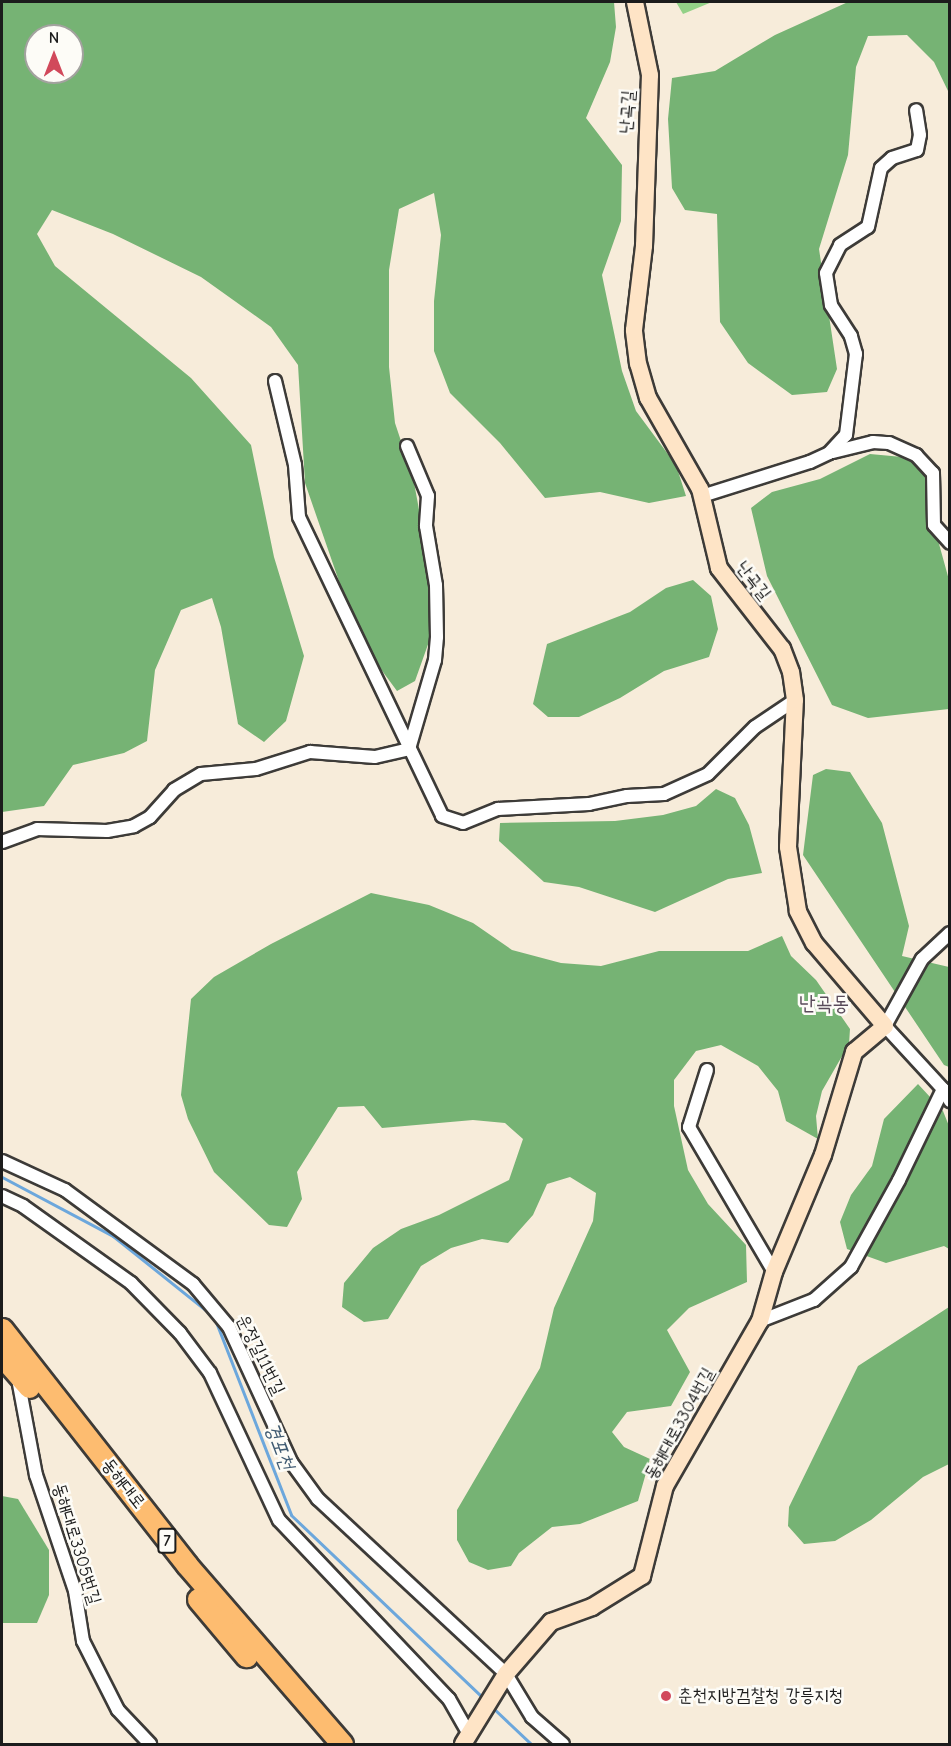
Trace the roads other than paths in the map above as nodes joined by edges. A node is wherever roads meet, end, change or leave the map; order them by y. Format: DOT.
graph roads {
  1 [pos="635,2"];
  2 [pos="916,110"];
  3 [pos="275,381"];
  4 [pos="407,446"];
  5 [pos="829,453"];
  6 [pos="702,496"];
  7 [pos="950,543"];
  8 [pos="795,700"];
  9 [pos="409,749"];
  10 [pos="2,842"];
  11 [pos="950,933"];
  12 [pos="885,1026"];
  13 [pos="707,1070"];
  14 [pos="944,1089"];
  15 [pos="950,1101"];
  16 [pos="2,1161"];
  17 [pos="2,1196"];
  18 [pos="774,1272"];
  19 [pos="760,1321"];
  20 [pos="2,1329"];
  21 [pos="2,1356"];
  22 [pos="17,1371"];
  23 [pos="506,1674"];
  24 [pos="470,1734"];
  25 [pos="150,1744"];
  26 [pos="323,1744"];
  27 [pos="342,1744"];
  28 [pos="563,1744"];
  1 -- 6 [label="street, 난곡길"];
  2 -- 5 [label="street"];
  3 -- 9 [label="street"];
  4 -- 9 [label="street"];
  5 -- 6 [label="street"];
  5 -- 7 [label="street"];
  6 -- 8 [label="street, 난곡길"];
  8 -- 9 [label="street"];
  8 -- 12 [label="street, 난곡길"];
  9 -- 10 [label="street"];
  11 -- 12 [label="street"];
  12 -- 14 [label="street, 난곡길"];
  12 -- 18 [label="street, 동해대로3304번길"];
  13 -- 18 [label="street"];
  14 -- 15 [label="street, 난곡길"];
  14 -- 19 [label="street"];
  16 -- 23 [label="street, 운정길11번길"];
  17 -- 24 [label="street"];
  18 -- 19 [label="street, 동해대로3304번길"];
  19 -- 23 [label="street, 동해대로3304번길"];
  20 -- 27 [label="highway, 동해대로 / 7"];
  21 -- 22 [label="highway, 동해대로 / 7"];
  22 -- 25 [label="street, 동해대로3305번길"];
  22 -- 26 [label="highway, 동해대로 / 7"];
  23 -- 24 [label="street, 동해대로3304번길"];
  23 -- 28 [label="street, 운정길11번길"];
}
